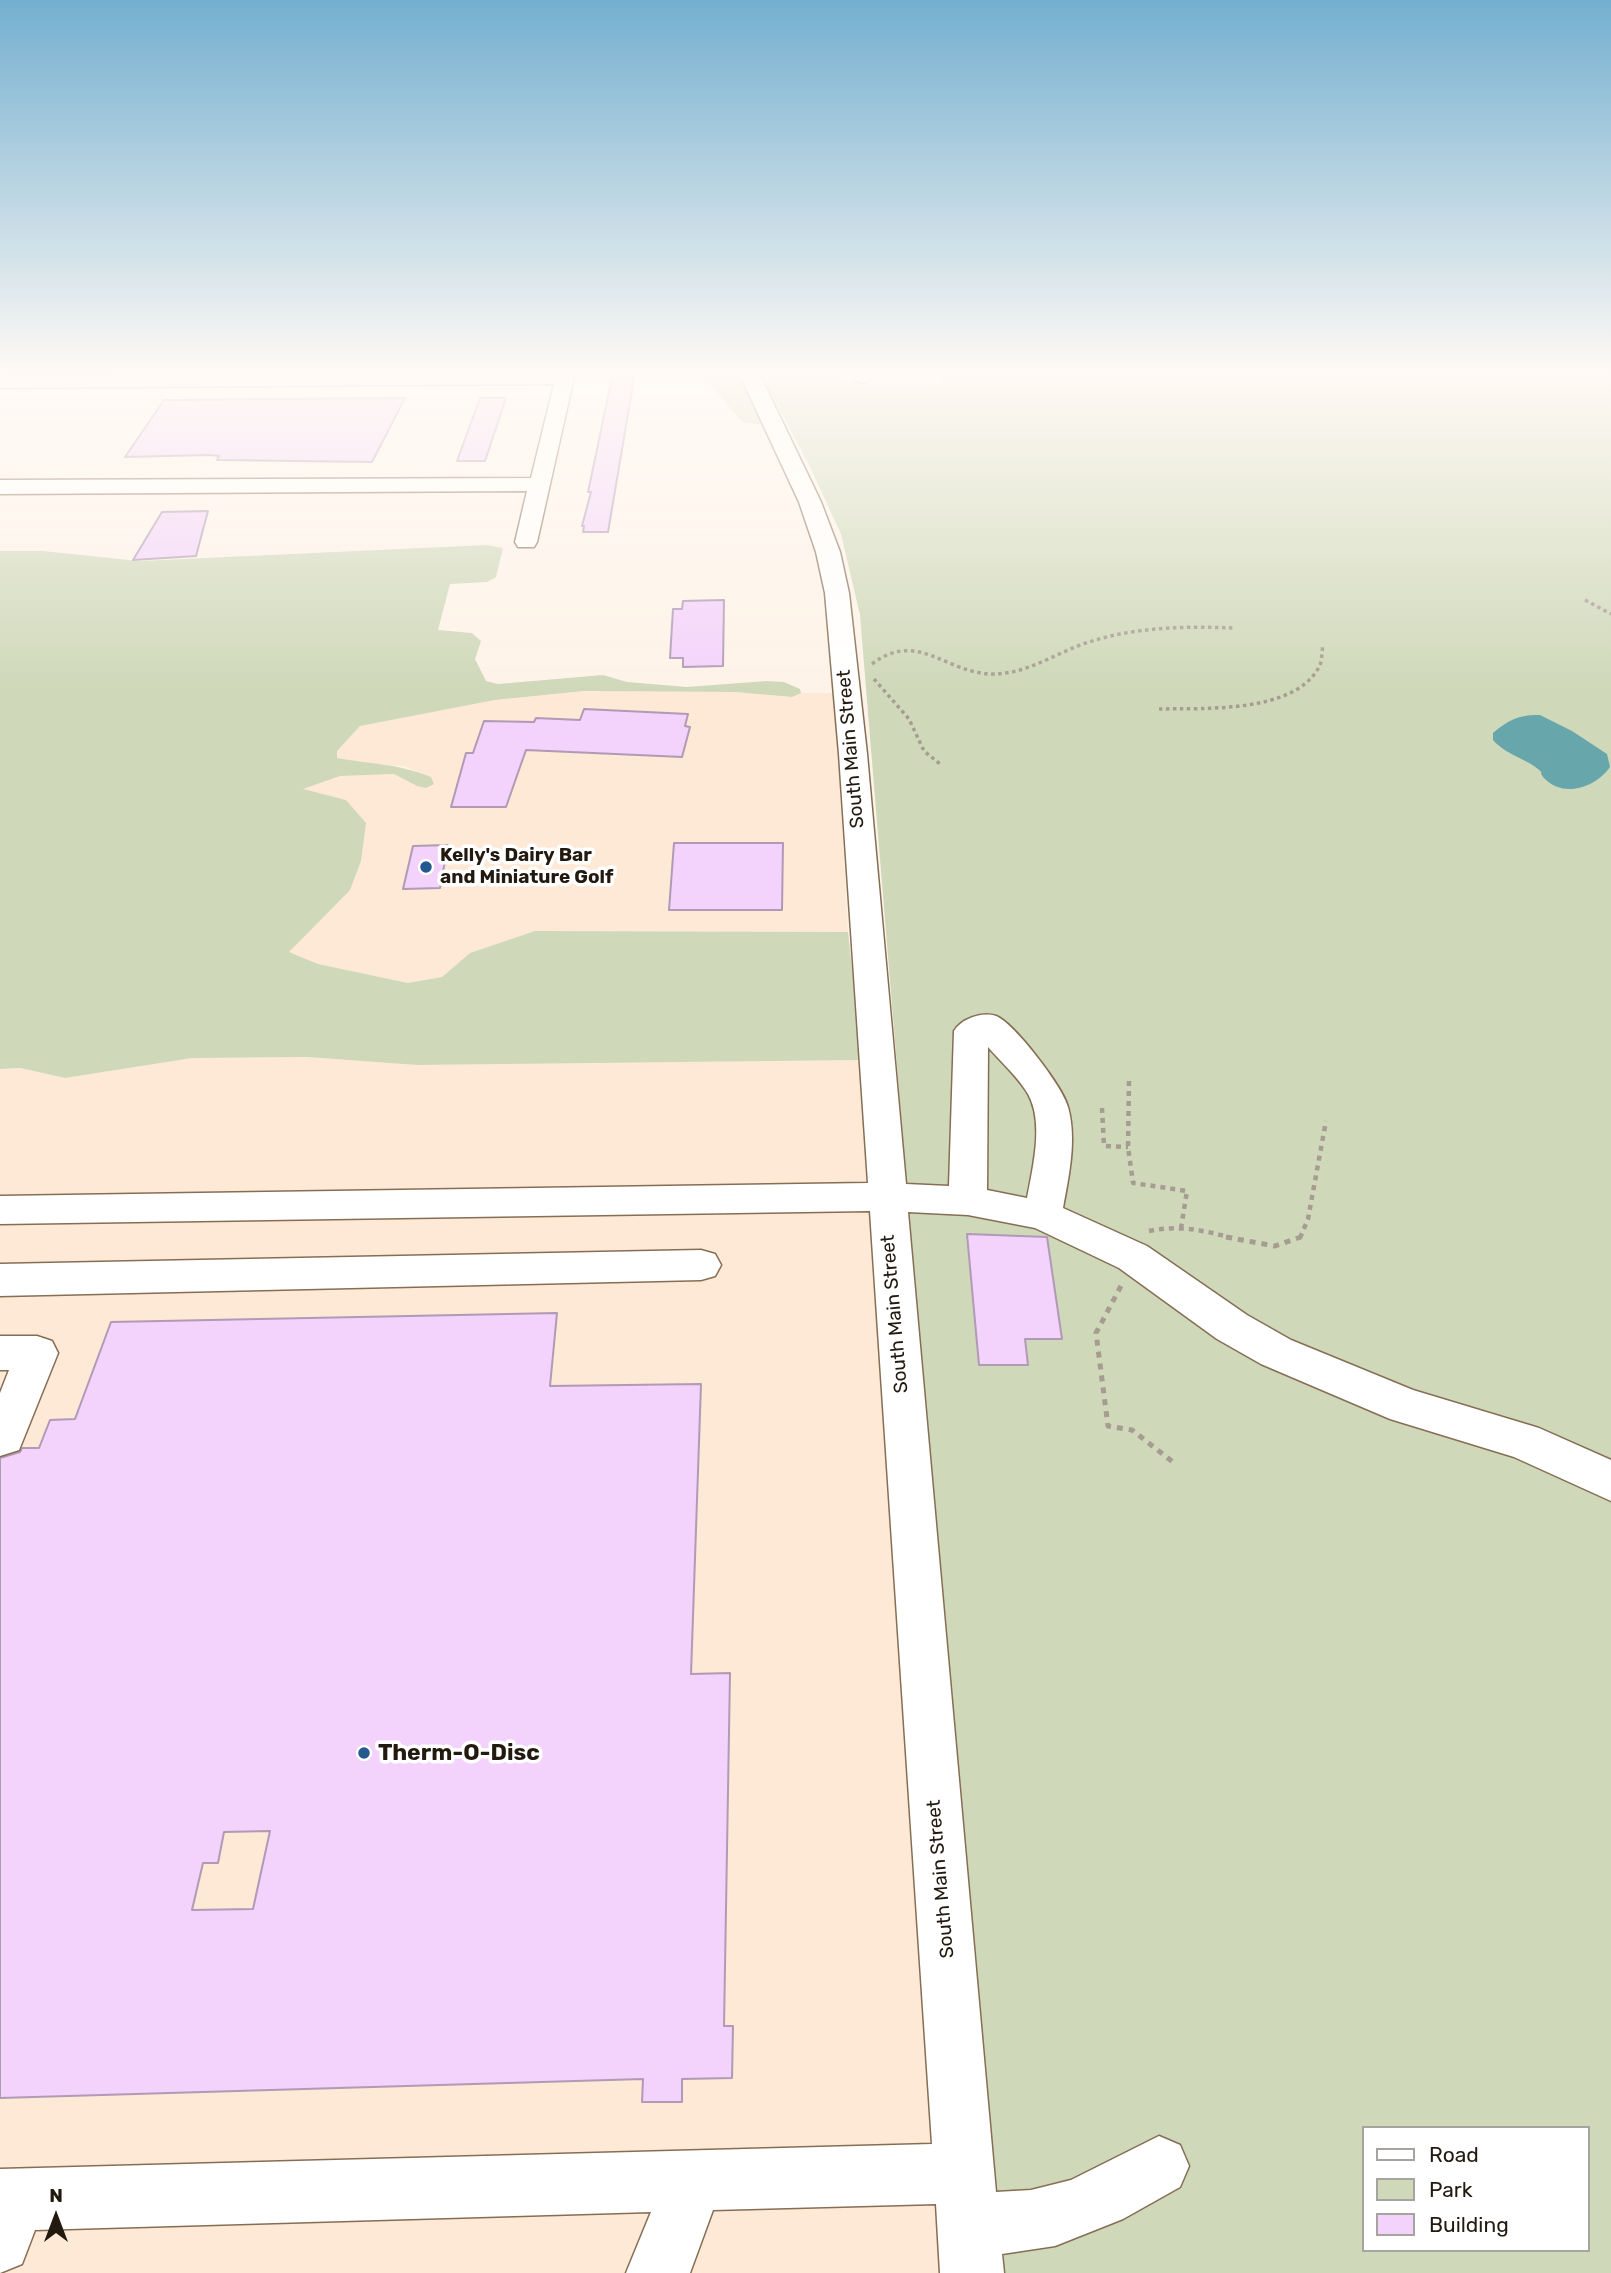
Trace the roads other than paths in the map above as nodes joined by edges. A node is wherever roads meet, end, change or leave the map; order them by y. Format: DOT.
graph roads {
  1 [pos="539,479"];
  2 [pos="799,479"];
  3 [pos="538,484"];
  4 [pos="0,487"];
  5 [pos="526,542"];
  6 [pos="885,1196"];
  7 [pos="968,1201"];
  8 [pos="0,1210"];
  9 [pos="1042,1215"];
  10 [pos="701,1265"];
  11 [pos="0,1280"];
  12 [pos="0,1353"];
  13 [pos="0,1437"];
  14 [pos="1611,1481"];
  15 [pos="1159,2166"];
  16 [pos="694,2180"];
  17 [pos="4,2214"];
  18 [pos="968,2223"];
  19 [pos="658,2273"];
  1 -- 3 [label="street"];
  2 -- 6 [label="street, South Main Street"];
  3 -- 4 [label="street"];
  3 -- 5 [label="street"];
  6 -- 7 [label="street"];
  6 -- 8 [label="street"];
  6 -- 18 [label="street, South Main Street"];
  7 -- 9 [label="street"];
  7 -- 9 [label="street"];
  9 -- 14 [label="street"];
  10 -- 11 [label="street"];
  12 -- 13 [label="street"];
  15 -- 18 [label="street"];
  16 -- 17 [label="street"];
  16 -- 18 [label="street"];
  16 -- 19 [label="street"];
}
